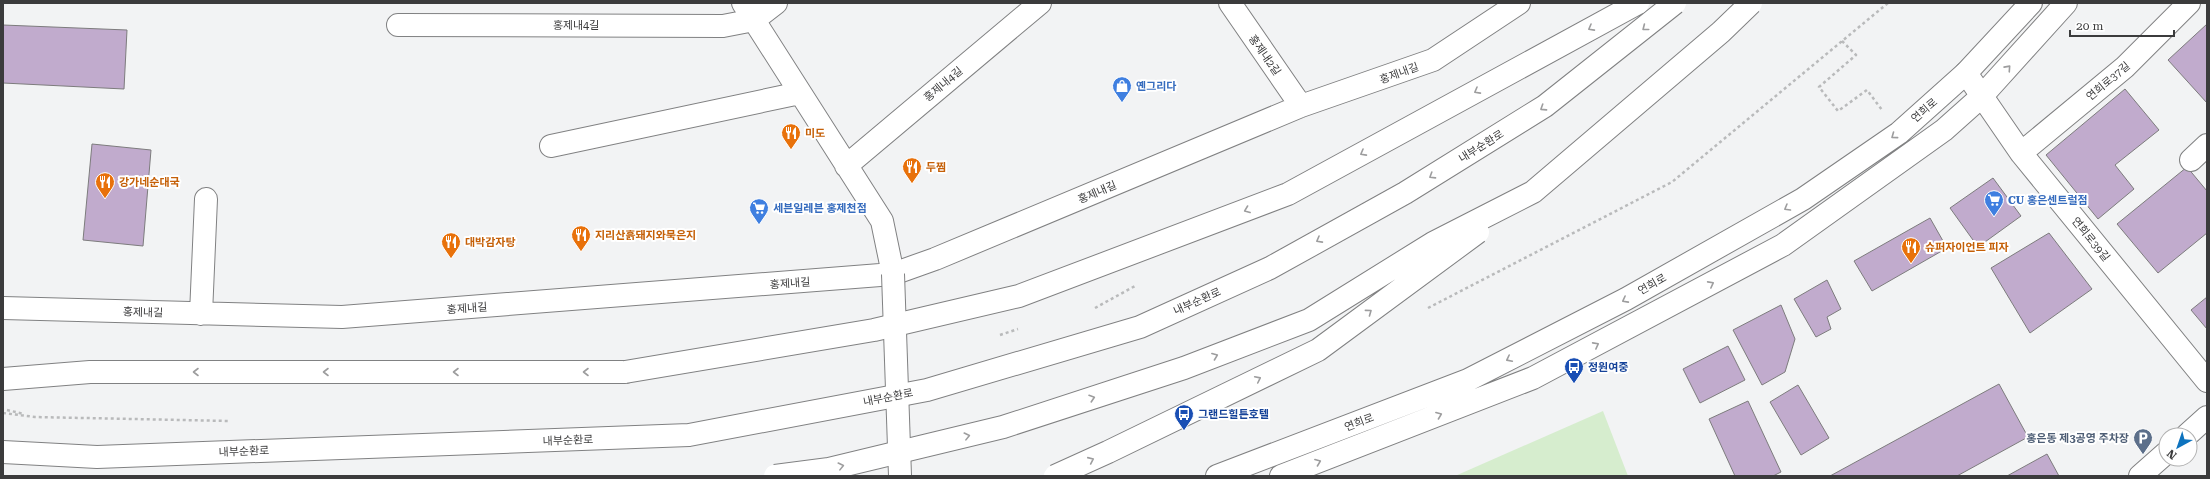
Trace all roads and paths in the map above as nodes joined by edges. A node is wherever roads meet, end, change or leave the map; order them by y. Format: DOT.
graph roads {
  1 [pos="776,3"];
  2 [pos="1040,3"];
  3 [pos="1230,3"];
  4 [pos="1519,3"];
  5 [pos="1638,3"];
  6 [pos="1675,3"];
  7 [pos="1751,3"];
  8 [pos="2032,3"];
  9 [pos="2066,3"];
  10 [pos="2189,3"];
  11 [pos="748,12"];
  12 [pos="398,25"];
  13 [pos="1842,41"];
  14 [pos="1966,74"];
  15 [pos="800,93"];
  16 [pos="1981,97"];
  17 [pos="1301,106"];
  18 [pos="1899,133"];
  19 [pos="2207,145"];
  20 [pos="551,146"];
  21 [pos="2021,153"];
  22 [pos="2191,160"];
  23 [pos="846,166"];
  24 [pos="1533,192"];
  25 [pos="206,199"];
  26 [pos="893,274"];
  27 [pos="3,308"];
  28 [pos="200,314"];
  29 [pos="3,379"];
  30 [pos="2207,380"];
  31 [pos="3,409"];
  32 [pos="3,413"];
  33 [pos="2207,417"];
  34 [pos="2196,427"];
  35 [pos="3,452"];
  36 [pos="2158,460"];
  37 [pos="775,476"];
  38 [pos="900,476"];
  39 [pos="1055,476"];
  40 [pos="1217,476"];
  41 [pos="1282,476"];
  42 [pos="2140,476"];
  1 -- 11 [label="main road"];
  2 -- 23 [label="main road, 홍제내4길"];
  3 -- 17 [label="main road, 홍제내2길"];
  4 -- 17 [label="main road, 홍제내길"];
  5 -- 29 [label="main road, one-way, bridge"];
  6 -- 35 [label="main road, 내부순환로, one-way, bridge"];
  7 -- 24 [label="main road, bridge"];
  8 -- 14 [label="main road, 연희로"];
  16 -- 9 [label="main road, 연희로, one-way"];
  10 -- 21 [label="main road, 연희로37길"];
  11 -- 12 [label="main road, 홍제내4길"];
  11 -- 15 [label="main road"];
  13 -- 18 [label="path"];
  14 -- 16 [label="main road, 연희로39길"];
  14 -- 18 [label="main road, 연희로"];
  15 -- 20 [label="main road"];
  15 -- 23 [label="main road"];
  16 -- 21 [label="main road, 연희로39길"];
  41 -- 16 [label="main road, 연희로, one-way"];
  17 -- 26 [label="main road, 홍제내길"];
  18 -- 40 [label="main road, 연희로, one-way"];
  19 -- 22 [label="main road"];
  21 -- 30 [label="main road, 연희로39길"];
  23 -- 26 [label="main road"];
  37 -- 24 [label="main road, one-way, bridge"];
  39 -- 24 [label="main road, one-way, bridge"];
  25 -- 28 [label="main road"];
  26 -- 28 [label="main road, 홍제내길"];
  26 -- 38 [label="main road, bridge"];
  27 -- 28 [label="main road, 홍제내길"];
  31 -- 32 [label="path"];
  33 -- 34 [label="main road"];
  36 -- 42 [label="main road"];
}
